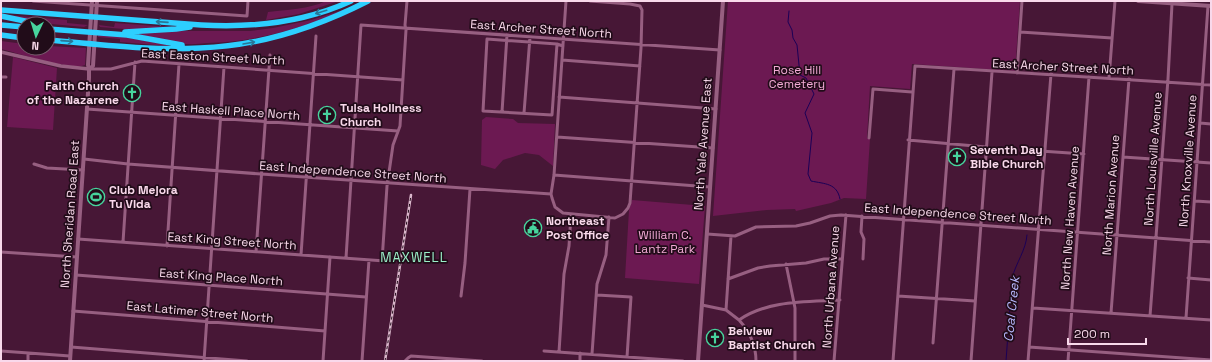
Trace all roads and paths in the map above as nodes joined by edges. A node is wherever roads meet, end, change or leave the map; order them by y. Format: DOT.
graph roads {
  1 [pos="33,1"];
  2 [pos="248,1"];
  3 [pos="351,1"];
  4 [pos="368,1"];
  5 [pos="406,1"];
  6 [pos="566,1"];
  7 [pos="590,1"];
  8 [pos="723,1"];
  9 [pos="1022,1"];
  10 [pos="1114,1"];
  11 [pos="1138,1"];
  12 [pos="1153,2"];
  13 [pos="97,3"];
  14 [pos="1189,3"];
  15 [pos="1172,4"];
  16 [pos="92,5"];
  17 [pos="1209,6"];
  18 [pos="1,10"];
  19 [pos="1,16"];
  20 [pos="16,19"];
  21 [pos="1,25"];
  22 [pos="201,25"];
  23 [pos="16,26"];
  24 [pos="56,26"];
  25 [pos="405,28"];
  26 [pos="56,29"];
  27 [pos="93,30"];
  28 [pos="1020,32"];
  29 [pos="1,35"];
  30 [pos="507,35"];
  31 [pos="316,36"];
  32 [pos="16,37"];
  33 [pos="530,37"];
  34 [pos="1112,38"];
  35 [pos="564,39"];
  36 [pos="506,40"];
  37 [pos="56,41"];
  38 [pos="530,42"];
  39 [pos="557,44"];
  40 [pos="641,44"];
  41 [pos="563,46"];
  42 [pos="1206,46"];
  43 [pos="1211,46"];
  44 [pos="210,48"];
  45 [pos="720,50"];
  46 [pos="1,52"];
  47 [pos="91,52"];
  48 [pos="270,55"];
  49 [pos="562,60"];
  50 [pos="135,62"];
  51 [pos="180,64"];
  52 [pos="640,66"];
  53 [pos="224,67"];
  54 [pos="90,69"];
  55 [pos="954,69"];
  56 [pos="269,70"];
  57 [pos="992,72"];
  58 [pos="313,73"];
  59 [pos="1017,73"];
  60 [pos="1051,74"];
  61 [pos="1,77"];
  62 [pos="6,77"];
  63 [pos="358,77"];
  64 [pos="1090,77"];
  65 [pos="1109,78"];
  66 [pos="1128,79"];
  67 [pos="403,80"];
  68 [pos="1168,82"];
  69 [pos="1203,84"];
  70 [pos="1211,85"];
  71 [pos="912,92"];
  72 [pos="560,97"];
  73 [pos="638,103"];
  74 [pos="87,109"];
  75 [pos="716,109"];
  76 [pos="502,112"];
  77 [pos="131,113"];
  78 [pos="524,113"];
  79 [pos="176,116"];
  80 [pos="221,119"];
  81 [pos="265,122"];
  82 [pos="1200,123"];
  83 [pos="1211,124"];
  84 [pos="310,125"];
  85 [pos="354,128"];
  86 [pos="398,131"];
  87 [pos="557,137"];
  88 [pos="869,138"];
  89 [pos="908,140"];
  90 [pos="635,142"];
  91 [pos="948,143"];
  92 [pos="986,147"];
  93 [pos="713,148"];
  94 [pos="1026,150"];
  95 [pos="1045,152"];
  96 [pos="1084,154"];
  97 [pos="1123,157"];
  98 [pos="84,159"];
  99 [pos="1162,160"];
  100 [pos="1197,162"];
  101 [pos="1211,163"];
  102 [pos="34,164"];
  103 [pos="128,164"];
  104 [pos="173,168"];
  105 [pos="83,170"];
  106 [pos="217,171"];
  107 [pos="261,174"];
  108 [pos="554,176"];
  109 [pos="306,177"];
  110 [pos="351,180"];
  111 [pos="632,181"];
  112 [pos="388,183"];
  113 [pos="710,187"];
  114 [pos="470,189"];
  115 [pos="551,194"];
  116 [pos="1195,201"];
  117 [pos="1211,202"];
  118 [pos="571,215"];
  119 [pos="846,215"];
  120 [pos="862,216"];
  121 [pos="609,217"];
  122 [pos="903,219"];
  123 [pos="942,221"];
  124 [pos="981,225"];
  125 [pos="1039,230"];
  126 [pos="1078,232"];
  127 [pos="707,234"];
  128 [pos="1117,235"];
  129 [pos="731,236"];
  130 [pos="1156,238"];
  131 [pos="78,239"];
  132 [pos="1192,240"];
  133 [pos="123,242"];
  134 [pos="1211,242"];
  135 [pos="167,246"];
  136 [pos="212,249"];
  137 [pos="1,252"];
  138 [pos="256,252"];
  139 [pos="300,255"];
  140 [pos="77,257"];
  141 [pos="330,257"];
  142 [pos="346,258"];
  143 [pos="842,259"];
  144 [pos="863,259"];
  145 [pos="369,260"];
  146 [pos="786,264"];
  147 [pos="76,275"];
  148 [pos="1188,278"];
  149 [pos="728,279"];
  150 [pos="1211,280"];
  151 [pos="209,285"];
  152 [pos="327,295"];
  153 [pos="597,295"];
  154 [pos="461,296"];
  155 [pos="898,296"];
  156 [pos="366,297"];
  157 [pos="936,298"];
  158 [pos="840,300"];
  159 [pos="975,301"];
  160 [pos="795,303"];
  161 [pos="702,305"];
  162 [pos="1033,308"];
  163 [pos="726,310"];
  164 [pos="1072,310"];
  165 [pos="73,311"];
  166 [pos="1111,313"];
  167 [pos="1150,316"];
  168 [pos="1186,318"];
  169 [pos="739,320"];
  170 [pos="1211,320"];
  171 [pos="206,321"];
  172 [pos="325,331"];
  173 [pos="933,343"];
  174 [pos="71,347"];
  175 [pos="1029,347"];
  176 [pos="1069,349"];
  177 [pos="1,351"];
  178 [pos="544,351"];
  179 [pos="559,352"];
  180 [pos="28,353"];
  181 [pos="580,354"];
  182 [pos="592,354"];
  183 [pos="70,356"];
  184 [pos="618,356"];
  185 [pos="1159,356"];
  186 [pos="204,357"];
  187 [pos="627,357"];
  188 [pos="466,360"];
  189 [pos="658,360"];
  190 [pos="1211,360"];
  191 [pos="28,361"];
  192 [pos="70,361"];
  193 [pos="204,361"];
  194 [pos="246,361"];
  195 [pos="323,361"];
  196 [pos="362,361"];
  197 [pos="405,361"];
  198 [pos="482,361"];
  199 [pos="580,361"];
  200 [pos="618,361"];
  201 [pos="683,361"];
  202 [pos="698,361"];
  203 [pos="756,361"];
  204 [pos="795,361"];
  205 [pos="834,361"];
  206 [pos="893,361"];
  207 [pos="971,361"];
  208 [pos="1028,361"];
  209 [pos="1068,361"];
  210 [pos="1159,361"];
  1 -- 16 [label="street"];
  2 -- 13 [label="street"];
  3 -- 22 [label="highway, one-way"];
  44 -- 4 [label="highway, one-way"];
  5 -- 25 [label="street"];
  6 -- 35 [label="street"];
  7 -- 40 [label="street"];
  8 -- 45 [label="main road, North Yale Avenue East"];
  9 -- 28 [label="street"];
  10 -- 34 [label="street"];
  11 -- 12 [label="main road"];
  12 -- 15 [label="main road"];
  13 -- 16 [label="street"];
  13 -- 27 [label="main road, North Sheridan Road East"];
  14 -- 15 [label="main road"];
  14 -- 17 [label="main road"];
  15 -- 68 [label="street, North Louisville Avenue"];
  16 -- 27 [label="main road, North Sheridan Road East"];
  17 -- 42 [label="street, North Knoxville Avenue"];
  22 -- 18 [label="highway, one-way"];
  19 -- 20 [label="highway"];
  21 -- 23 [label="highway"];
  22 -- 27 [label="highway"];
  24 -- 27 [label="highway"];
  25 -- 30 [label="street, East Archer Street North"];
  25 -- 63 [label="street, East Archer Street North"];
  25 -- 67 [label="street"];
  26 -- 27 [label="highway"];
  27 -- 44 [label="highway"];
  27 -- 47 [label="main road, North Sheridan Road East"];
  27 -- 47 [label="main road, North Sheridan Road East"];
  28 -- 34 [label="street"];
  28 -- 59 [label="street"];
  29 -- 32 [label="highway"];
  30 -- 33 [label="street, East Archer Street North"];
  30 -- 36 [label="street"];
  31 -- 58 [label="street"];
  33 -- 35 [label="street, East Archer Street North"];
  33 -- 38 [label="street"];
  34 -- 65 [label="street"];
  35 -- 40 [label="street, East Archer Street North"];
  35 -- 41 [label="street"];
  36 -- 38 [label="street, East Archer Street North"];
  36 -- 76 [label="street"];
  36 -- 76 [label="street, East Archer Street North"];
  37 -- 44 [label="highway, one-way"];
  38 -- 39 [label="street, East Archer Street North"];
  38 -- 78 [label="street"];
  39 -- 41 [label="street, East Archer Street North"];
  39 -- 78 [label="street"];
  40 -- 45 [label="street, East Archer Street North"];
  40 -- 52 [label="street"];
  41 -- 49 [label="street"];
  42 -- 43 [label="street"];
  42 -- 69 [label="street, North Knoxville Avenue"];
  45 -- 75 [label="main road, North Yale Avenue East"];
  46 -- 54 [label="street, East Easton Street North"];
  47 -- 54 [label="main road, North Sheridan Road East"];
  48 -- 56 [label="street"];
  49 -- 52 [label="street"];
  49 -- 72 [label="street"];
  50 -- 51 [label="street, East Easton Street North"];
  50 -- 54 [label="street, East Easton Street North"];
  50 -- 77 [label="street"];
  51 -- 53 [label="street, East Easton Street North"];
  51 -- 79 [label="street"];
  52 -- 73 [label="street"];
  53 -- 56 [label="street, East Easton Street North"];
  53 -- 80 [label="street"];
  54 -- 74 [label="main road, North Sheridan Road East"];
  55 -- 57 [label="street, East Archer Street North"];
  55 -- 71 [label="street, East Archer Street North"];
  55 -- 91 [label="street"];
  56 -- 58 [label="street, East Easton Street North"];
  56 -- 81 [label="street"];
  57 -- 59 [label="street, East Archer Street North"];
  57 -- 92 [label="street"];
  58 -- 63 [label="street, East Easton Street North"];
  58 -- 84 [label="street"];
  59 -- 60 [label="street, East Archer Street North"];
  60 -- 64 [label="street, East Archer Street North"];
  60 -- 95 [label="street"];
  61 -- 62 [label="street"];
  63 -- 67 [label="street, East Easton Street North"];
  63 -- 85 [label="street"];
  64 -- 65 [label="street, East Archer Street North"];
  64 -- 96 [label="street, North New Haven Avenue"];
  65 -- 66 [label="street, East Archer Street North"];
  66 -- 68 [label="street, East Archer Street North"];
  66 -- 97 [label="street, North Marion Avenue"];
  67 -- 86 [label="street"];
  68 -- 69 [label="street, East Archer Street North"];
  68 -- 99 [label="street, North Louisville Avenue"];
  69 -- 70 [label="street, East Archer Street North"];
  69 -- 82 [label="street, North Knoxville Avenue"];
  71 -- 88 [label="street"];
  71 -- 89 [label="street"];
  72 -- 73 [label="street"];
  72 -- 87 [label="street"];
  73 -- 75 [label="street"];
  73 -- 90 [label="street"];
  74 -- 77 [label="street, East Haskell Place North"];
  74 -- 98 [label="main road, North Sheridan Road East"];
  75 -- 93 [label="main road, North Yale Avenue East"];
  76 -- 78 [label="street"];
  77 -- 79 [label="street, East Haskell Place North"];
  77 -- 103 [label="street"];
  79 -- 80 [label="street, East Haskell Place North"];
  79 -- 104 [label="street"];
  80 -- 81 [label="street, East Haskell Place North"];
  80 -- 106 [label="street"];
  81 -- 84 [label="street, East Haskell Place North"];
  81 -- 107 [label="street"];
  82 -- 83 [label="street"];
  82 -- 100 [label="street, North Knoxville Avenue"];
  84 -- 85 [label="street, East Haskell Place North"];
  84 -- 109 [label="street"];
  85 -- 86 [label="street, East Haskell Place North"];
  85 -- 110 [label="street"];
  86 -- 112 [label="street"];
  87 -- 90 [label="street"];
  87 -- 108 [label="street"];
  89 -- 91 [label="street"];
  89 -- 122 [label="street"];
  90 -- 93 [label="street"];
  90 -- 111 [label="street"];
  91 -- 92 [label="street"];
  91 -- 123 [label="street"];
  92 -- 124 [label="street"];
  93 -- 113 [label="main road, North Yale Avenue East"];
  94 -- 95 [label="street"];
  95 -- 96 [label="street"];
  95 -- 125 [label="street"];
  96 -- 126 [label="street, North New Haven Avenue"];
  97 -- 99 [label="street"];
  97 -- 128 [label="street, North Marion Avenue"];
  98 -- 103 [label="street, East Independence Street North"];
  98 -- 105 [label="main road, North Sheridan Road East"];
  99 -- 100 [label="street"];
  99 -- 130 [label="street, North Louisville Avenue"];
  100 -- 101 [label="street"];
  100 -- 116 [label="street, North Knoxville Avenue"];
  102 -- 105 [label="street"];
  103 -- 104 [label="street, East Independence Street North"];
  103 -- 133 [label="street"];
  104 -- 106 [label="street, East Independence Street North"];
  104 -- 135 [label="street"];
  105 -- 131 [label="main road, North Sheridan Road East"];
  106 -- 107 [label="street, East Independence Street North"];
  106 -- 136 [label="street"];
  107 -- 109 [label="street, East Independence Street North"];
  107 -- 138 [label="street"];
  108 -- 111 [label="street"];
  108 -- 115 [label="street"];
  109 -- 110 [label="street, East Independence Street North"];
  109 -- 139 [label="street"];
  110 -- 112 [label="street, East Independence Street North"];
  110 -- 142 [label="street"];
  111 -- 113 [label="street"];
  111 -- 121 [label="street"];
  112 -- 114 [label="street, East Independence Street North"];
  112 -- 145 [label="street, East King Street North"];
  113 -- 127 [label="main road, North Yale Avenue East"];
  114 -- 115 [label="street, East Independence Street North"];
  114 -- 154 [label="street"];
  115 -- 118 [label="street"];
  116 -- 117 [label="street"];
  116 -- 132 [label="street, North Knoxville Avenue"];
  118 -- 121 [label="street"];
  118 -- 179 [label="street"];
  119 -- 120 [label="street, East Independence Street North"];
  119 -- 129 [label="street, East Independence Street North"];
  119 -- 143 [label="street, North Urbana Avenue"];
  120 -- 122 [label="street, East Independence Street North"];
  120 -- 144 [label="street"];
  121 -- 153 [label="street"];
  122 -- 123 [label="street, East Independence Street North"];
  122 -- 155 [label="street"];
  123 -- 124 [label="street, East Independence Street North"];
  123 -- 157 [label="street"];
  124 -- 125 [label="street, East Independence Street North"];
  124 -- 159 [label="street"];
  125 -- 126 [label="street, East Independence Street North"];
  125 -- 162 [label="street"];
  126 -- 128 [label="street, East Independence Street North"];
  126 -- 164 [label="street, North New Haven Avenue"];
  127 -- 129 [label="street, East Independence Street North"];
  127 -- 161 [label="main road, North Yale Avenue East"];
  128 -- 130 [label="street, East Independence Street North"];
  128 -- 166 [label="street, North Marion Avenue"];
  129 -- 149 [label="street"];
  130 -- 132 [label="street, East Independence Street North"];
  130 -- 167 [label="street, North Louisville Avenue"];
  131 -- 133 [label="street, East King Street North"];
  131 -- 140 [label="main road, North Sheridan Road East"];
  132 -- 134 [label="street, East Independence Street North"];
  132 -- 148 [label="street, North Knoxville Avenue"];
  133 -- 135 [label="street, East King Street North"];
  135 -- 136 [label="street, East King Street North"];
  136 -- 138 [label="street, East King Street North"];
  136 -- 151 [label="street"];
  137 -- 140 [label="street"];
  138 -- 139 [label="street, East King Street North"];
  139 -- 141 [label="street, East King Street North"];
  140 -- 147 [label="main road, North Sheridan Road East"];
  141 -- 142 [label="street, East King Street North"];
  141 -- 152 [label="street"];
  142 -- 145 [label="street, East King Street North"];
  143 -- 146 [label="street"];
  143 -- 158 [label="street, North Urbana Avenue"];
  145 -- 156 [label="street"];
  146 -- 149 [label="street"];
  146 -- 160 [label="street"];
  147 -- 151 [label="street, East King Place North"];
  147 -- 165 [label="main road, North Sheridan Road East"];
  148 -- 150 [label="street"];
  148 -- 168 [label="street, North Knoxville Avenue"];
  149 -- 163 [label="street"];
  151 -- 152 [label="street, East King Place North"];
  151 -- 171 [label="street"];
  152 -- 156 [label="street, East King Place North"];
  152 -- 172 [label="street"];
  153 -- 182 [label="street"];
  153 -- 187 [label="street"];
  155 -- 157 [label="street"];
  155 -- 206 [label="street"];
  156 -- 196 [label="street"];
  157 -- 159 [label="street"];
  157 -- 173 [label="street"];
  158 -- 160 [label="street"];
  158 -- 205 [label="street, North Urbana Avenue"];
  159 -- 207 [label="street"];
  160 -- 169 [label="street"];
  160 -- 204 [label="street"];
  161 -- 163 [label="street"];
  161 -- 202 [label="main road, North Yale Avenue East"];
  162 -- 164 [label="street"];
  162 -- 175 [label="street"];
  163 -- 169 [label="street"];
  164 -- 166 [label="street"];
  164 -- 176 [label="street, North New Haven Avenue"];
  165 -- 171 [label="street, East Latimer Street North"];
  165 -- 174 [label="main road, North Sheridan Road East"];
  166 -- 167 [label="street"];
  167 -- 168 [label="street"];
  168 -- 170 [label="street"];
  169 -- 203 [label="street"];
  171 -- 172 [label="street, East Latimer Street North"];
  171 -- 186 [label="street"];
  172 -- 195 [label="street"];
  174 -- 183 [label="main road, North Sheridan Road East"];
  174 -- 186 [label="street"];
  175 -- 176 [label="street"];
  175 -- 208 [label="street"];
  176 -- 185 [label="street"];
  176 -- 209 [label="street, North New Haven Avenue"];
  177 -- 180 [label="street"];
  178 -- 179 [label="street"];
  179 -- 181 [label="street"];
  180 -- 183 [label="street"];
  180 -- 191 [label="street"];
  181 -- 182 [label="street"];
  181 -- 199 [label="street"];
  182 -- 184 [label="street"];
  183 -- 192 [label="main road, North Sheridan Road East"];
  184 -- 187 [label="street"];
  184 -- 200 [label="street"];
  185 -- 190 [label="street"];
  185 -- 210 [label="street"];
  186 -- 193 [label="street"];
  186 -- 194 [label="street"];
  187 -- 189 [label="street"];
  188 -- 197 [label="street"];
  188 -- 198 [label="street"];
  189 -- 201 [label="street"];
}
